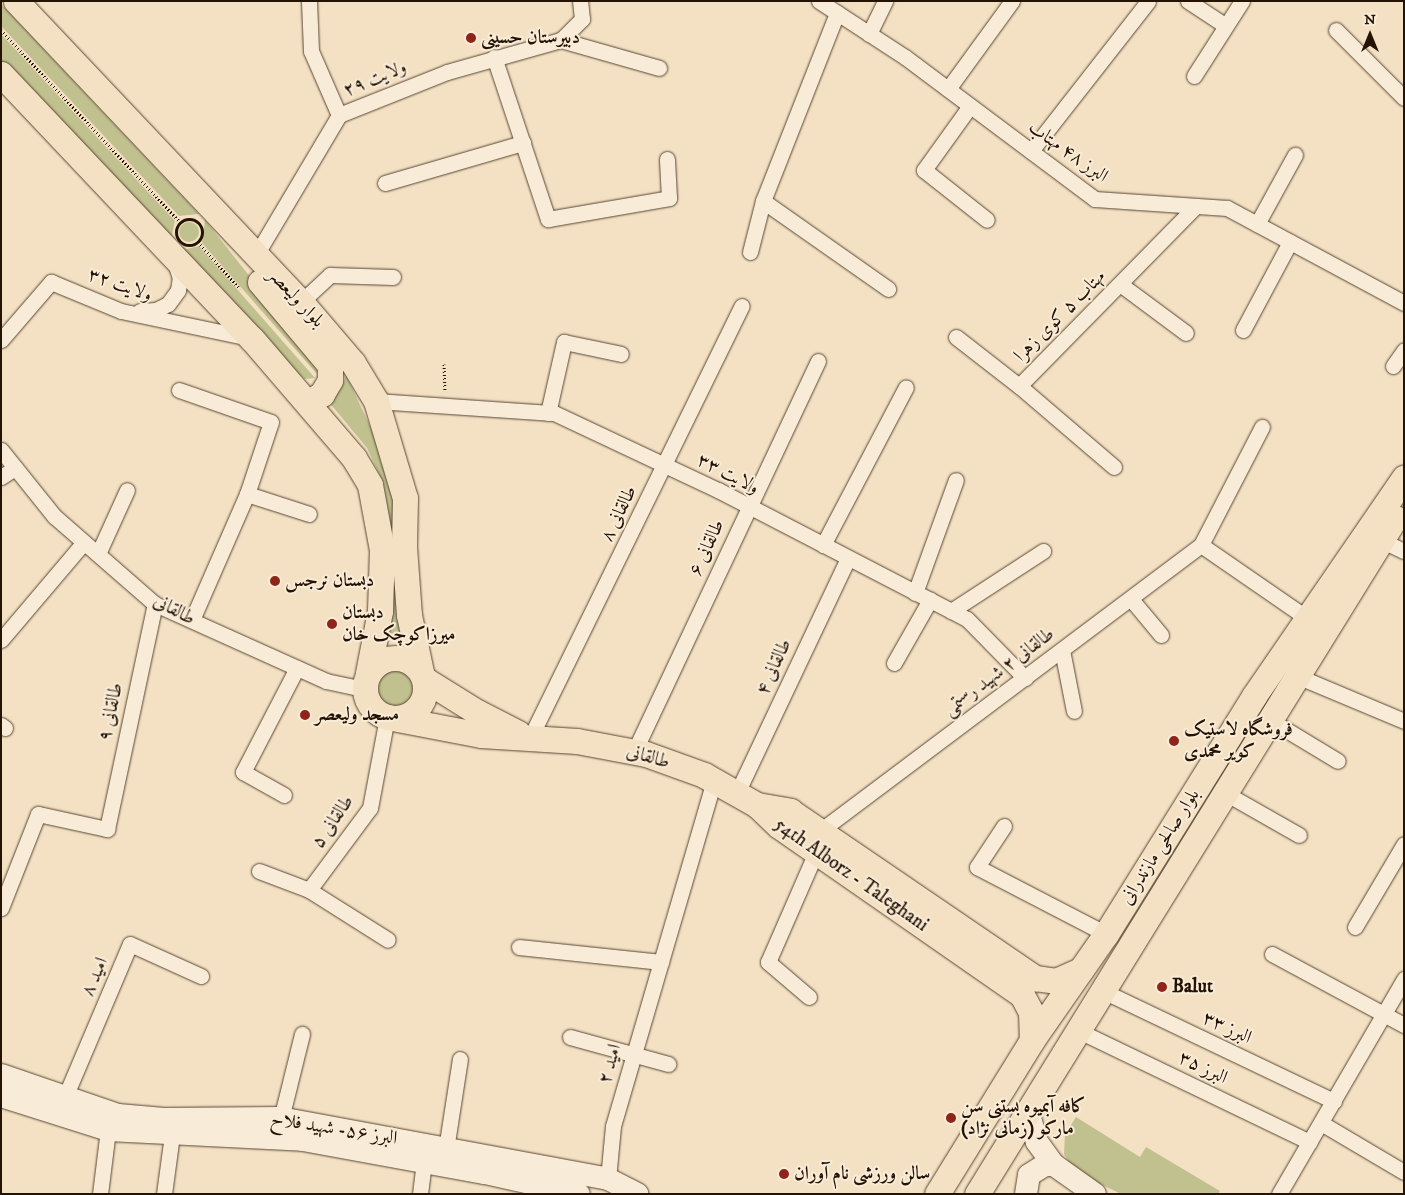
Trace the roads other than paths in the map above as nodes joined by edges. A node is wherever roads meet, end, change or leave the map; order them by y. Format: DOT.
graph roads {
  1 [pos="16,1"];
  2 [pos="309,1"];
  3 [pos="580,1"];
  4 [pos="819,1"];
  5 [pos="885,1"];
  6 [pos="1012,1"];
  7 [pos="1148,1"];
  8 [pos="1188,1"];
  9 [pos="1242,1"];
  10 [pos="837,13"];
  11 [pos="1226,26"];
  12 [pos="1336,30"];
  13 [pos="869,34"];
  14 [pos="561,40"];
  15 [pos="494,57"];
  16 [pos="659,68"];
  17 [pos="1,74"];
  18 [pos="1194,76"];
  19 [pos="948,89"];
  20 [pos="1404,98"];
  21 [pos="970,106"];
  22 [pos="339,115"];
  23 [pos="522,143"];
  24 [pos="1031,151"];
  25 [pos="1295,155"];
  26 [pos="667,159"];
  27 [pos="386,183"];
  28 [pos="193,188"];
  29 [pos="764,201"];
  30 [pos="1196,206"];
  31 [pos="987,220"];
  32 [pos="1258,224"];
  33 [pos="1290,242"];
  34 [pos="750,252"];
  35 [pos="256,256"];
  36 [pos="172,257"];
  37 [pos="393,277"];
  38 [pos="1120,284"];
  39 [pos="888,289"];
  40 [pos="301,302"];
  41 [pos="1404,302"];
  42 [pos="742,306"];
  43 [pos="121,311"];
  44 [pos="1243,330"];
  45 [pos="1186,333"];
  46 [pos="956,337"];
  47 [pos="252,339"];
  48 [pos="1,340"];
  49 [pos="1404,350"];
  50 [pos="621,354"];
  51 [pos="818,361"];
  52 [pos="1394,366"];
  53 [pos="1018,386"];
  54 [pos="906,387"];
  55 [pos="179,390"];
  56 [pos="376,401"];
  57 [pos="308,402"];
  58 [pos="548,413"];
  59 [pos="1262,426"];
  60 [pos="1,450"];
  61 [pos="665,465"];
  62 [pos="1114,467"];
  63 [pos="16,468"];
  64 [pos="1,477"];
  65 [pos="1404,478"];
  66 [pos="956,480"];
  67 [pos="128,490"];
  68 [pos="247,494"];
  69 [pos="1404,504"];
  70 [pos="749,506"];
  71 [pos="309,514"];
  72 [pos="1381,540"];
  73 [pos="84,542"];
  74 [pos="823,545"];
  75 [pos="1201,545"];
  76 [pos="1044,551"];
  77 [pos="1404,551"];
  78 [pos="98,554"];
  79 [pos="848,558"];
  80 [pos="915,593"];
  81 [pos="1130,599"];
  82 [pos="930,600"];
  83 [pos="155,604"];
  84 [pos="951,612"];
  85 [pos="1307,618"];
  86 [pos="192,620"];
  87 [pos="1161,634"];
  88 [pos="1,640"];
  89 [pos="1062,650"];
  90 [pos="894,663"];
  91 [pos="297,668"];
  92 [pos="422,675"];
  93 [pos="1297,676"];
  94 [pos="1025,678"];
  95 [pos="366,681"];
  96 [pos="1074,711"];
  97 [pos="387,717"];
  98 [pos="1270,720"];
  99 [pos="1404,721"];
  100 [pos="530,738"];
  101 [pos="634,752"];
  102 [pos="1338,761"];
  103 [pos="714,781"];
  104 [pos="1225,793"];
  105 [pos="284,795"];
  106 [pos="747,799"];
  107 [pos="1004,826"];
  108 [pos="1299,835"];
  109 [pos="818,841"];
  110 [pos="1404,844"];
  111 [pos="259,871"];
  112 [pos="309,890"];
  113 [pos="1,908"];
  114 [pos="1355,928"];
  115 [pos="1106,934"];
  116 [pos="388,940"];
  117 [pos="519,947"];
  118 [pos="1272,954"];
  119 [pos="661,962"];
  120 [pos="1081,970"];
  121 [pos="202,976"];
  122 [pos="1404,979"];
  123 [pos="1020,980"];
  124 [pos="1103,991"];
  125 [pos="809,997"];
  126 [pos="1385,1014"];
  127 [pos="1404,1025"];
  128 [pos="1079,1030"];
  129 [pos="302,1034"];
  130 [pos="570,1037"];
  131 [pos="1032,1040"];
  132 [pos="634,1052"];
  133 [pos="460,1059"];
  134 [pos="668,1064"];
  135 [pos="1,1075"];
  136 [pos="1,1096"];
  137 [pos="65,1098"];
  138 [pos="1334,1101"];
  139 [pos="1028,1111"];
  140 [pos="1321,1123"];
  141 [pos="279,1127"];
  142 [pos="108,1130"];
  143 [pos="172,1135"];
  144 [pos="1310,1142"];
  145 [pos="446,1149"];
  146 [pos="424,1163"];
  147 [pos="1054,1165"];
  148 [pos="1404,1172"];
  149 [pos="608,1178"];
  150 [pos="100,1194"];
  151 [pos="164,1194"];
  152 [pos="420,1194"];
  153 [pos="579,1194"];
  154 [pos="638,1194"];
  155 [pos="937,1194"];
  156 [pos="977,1194"];
  157 [pos="1026,1194"];
  158 [pos="1096,1194"];
  159 [pos="1279,1194"];
  1 -- 28 [label="main road, بلوار ولیعصر"];
  2 -- 22 [label="street"];
  3 -- 14 [label="street"];
  4 -- 10 [label="street, البرز ۴۸ مهتاب"];
  5 -- 13 [label="street"];
  6 -- 19 [label="street"];
  7 -- 24 [label="street"];
  8 -- 11 [label="street"];
  9 -- 11 [label="street"];
  10 -- 13 [label="street, البرز ۴۸ مهتاب"];
  10 -- 29 [label="street"];
  11 -- 18 [label="street"];
  12 -- 20 [label="street"];
  13 -- 19 [label="street, البرز ۴۸ مهتاب"];
  14 -- 15 [label="street, ولایت ٢٩"];
  14 -- 16 [label="street"];
  15 -- 22 [label="street, ولایت ٢٩"];
  15 -- 23 [label="street"];
  17 -- 36 [label="main road"];
  19 -- 21 [label="street, البرز ۴۸ مهتاب"];
  21 -- 24 [label="street, البرز ۴۸ مهتاب"];
  21 -- 31 [label="street"];
  22 -- 35 [label="street, ولایت ٢٩"];
  23 -- 26 [label="street"];
  23 -- 27 [label="street"];
  24 -- 30 [label="street, البرز ۴۸ مهتاب"];
  25 -- 32 [label="street"];
  28 -- 35 [label="main road, بلوار ولیعصر"];
  28 -- 57 [label="main road"];
  29 -- 34 [label="street"];
  29 -- 39 [label="street"];
  30 -- 32 [label="street, البرز ۴۸ مهتاب"];
  30 -- 38 [label="street, مهتاب ۵ کوی زهرا"];
  32 -- 33 [label="street, البرز ۴۸ مهتاب"];
  33 -- 41 [label="street, البرز ۴۸ مهتاب"];
  33 -- 44 [label="street"];
  35 -- 40 [label="main road, بلوار ولیعصر"];
  36 -- 43 [label="street"];
  36 -- 47 [label="main road"];
  37 -- 40 [label="street"];
  38 -- 45 [label="street"];
  38 -- 53 [label="street, مهتاب ۵ کوی زهرا"];
  40 -- 56 [label="main road, بلوار ولیعصر"];
  42 -- 61 [label="street, طالقانی ۸"];
  43 -- 47 [label="street, ولایت ۳۲"];
  43 -- 48 [label="street, ولایت ۳۲"];
  46 -- 53 [label="street"];
  47 -- 57 [label="main road"];
  49 -- 52 [label="street"];
  50 -- 58 [label="street"];
  51 -- 70 [label="street, طالقانی ۶"];
  53 -- 62 [label="street, مهتاب ۵ کوی زهرا"];
  54 -- 74 [label="street"];
  55 -- 68 [label="street"];
  56 -- 58 [label="street, ولایت ٣۳"];
  56 -- 92 [label="main road, بلوار ولیعصر"];
  57 -- 95 [label="main road"];
  58 -- 61 [label="street, ولایت ٣۳"];
  59 -- 75 [label="street"];
  60 -- 63 [label="street, طالقانی"];
  61 -- 70 [label="street, ولایت ٣۳"];
  61 -- 100 [label="street, طالقانی ۸"];
  63 -- 64 [label="street"];
  63 -- 73 [label="street, طالقانی"];
  65 -- 85 [label="main road, بلوار صالحی مازندرانی"];
  66 -- 80 [label="street"];
  67 -- 78 [label="street"];
  68 -- 71 [label="street"];
  68 -- 86 [label="street"];
  69 -- 72 [label="main road, بلوار صالحی مازندرانی"];
  70 -- 74 [label="street, ولایت ٣۳"];
  70 -- 101 [label="street, طالقانی ۶"];
  72 -- 77 [label="street"];
  72 -- 93 [label="main road, بلوار صالحی مازندرانی"];
  73 -- 78 [label="street, طالقانی"];
  73 -- 88 [label="street"];
  74 -- 79 [label="street, ولایت ٣۳"];
  75 -- 81 [label="street, طالقانی ۲ شهید رستمی"];
  75 -- 85 [label="street"];
  76 -- 84 [label="street"];
  78 -- 83 [label="street, طالقانی"];
  79 -- 80 [label="street, ولایت ٣۳"];
  79 -- 106 [label="street, طالقانی ۴"];
  80 -- 82 [label="street, ولایت ٣۳"];
  81 -- 87 [label="street"];
  81 -- 89 [label="street, طالقانی ۲ شهید رستمی"];
  82 -- 84 [label="street, ولایت ٣۳"];
  82 -- 90 [label="street"];
  83 -- 86 [label="street, طالقانی"];
  83 -- 113 [label="street, طالقانی ۹"];
  84 -- 94 [label="street, ولایت ٣۳"];
  85 -- 115 [label="main road, بلوار صالحی مازندرانی"];
  86 -- 91 [label="street, طالقانی"];
  89 -- 94 [label="street, طالقانی ۲ شهید رستمی"];
  89 -- 96 [label="street"];
  91 -- 95 [label="street, طالقانی"];
  91 -- 105 [label="street"];
  92 -- 95 [label="main road"];
  92 -- 97 [label="main road"];
  92 -- 100 [label="main road, طالقانی"];
  93 -- 98 [label="main road, بلوار صالحی مازندرانی"];
  93 -- 99 [label="street"];
  94 -- 109 [label="street, طالقانی ۲ شهید رستمی"];
  95 -- 97 [label="main road"];
  97 -- 100 [label="main road, طالقانی"];
  97 -- 112 [label="street, طالقانی ۵"];
  98 -- 102 [label="street"];
  98 -- 104 [label="main road, بلوار صالحی مازندرانی"];
  100 -- 101 [label="main road, طالقانی"];
  101 -- 103 [label="main road, طالقانی"];
  103 -- 106 [label="main road, طالقانی"];
  103 -- 119 [label="street, امید ۲"];
  104 -- 108 [label="street"];
  104 -- 124 [label="main road, بلوار صالحی مازندرانی"];
  106 -- 109 [label="main road, 54th Alborz - Taleghani"];
  107 -- 115 [label="street"];
  109 -- 123 [label="main road, 54th Alborz - Taleghani"];
  109 -- 125 [label="street"];
  110 -- 114 [label="street"];
  111 -- 112 [label="street"];
  112 -- 116 [label="street"];
  115 -- 120 [label="main road, بلوار صالحی مازندرانی"];
  117 -- 119 [label="street"];
  118 -- 126 [label="street"];
  119 -- 132 [label="street, امید ۲"];
  120 -- 123 [label="main road, 54th Alborz - Taleghani"];
  120 -- 131 [label="main road, بلوار صالحی مازندرانی"];
  121 -- 137 [label="street, امید ۸"];
  122 -- 126 [label="street"];
  123 -- 131 [label="main road, 54th Alborz - Taleghani"];
  124 -- 128 [label="main road, بلوار صالحی مازندرانی"];
  124 -- 138 [label="street, البرز ۳۳"];
  126 -- 127 [label="street"];
  126 -- 138 [label="street"];
  128 -- 139 [label="main road, بلوار صالحی مازندرانی"];
  128 -- 144 [label="street, البرز ۳۵"];
  129 -- 141 [label="street"];
  130 -- 132 [label="street"];
  131 -- 155 [label="main road, بلوار صالحی مازندرانی"];
  132 -- 134 [label="street"];
  132 -- 149 [label="street, امید ۲"];
  133 -- 145 [label="street"];
  135 -- 137 [label="street, البرز ۵۶- شهید فلاح"];
  136 -- 142 [label="street, البرز ۵۶- شهید فلاح"];
  137 -- 141 [label="street, البرز ۵۶- شهید فلاح"];
  138 -- 140 [label="street"];
  139 -- 147 [label="street"];
  139 -- 156 [label="main road, بلوار صالحی مازندرانی"];
  140 -- 144 [label="street"];
  140 -- 148 [label="street"];
  141 -- 143 [label="street, البرز ۵۶- شهید فلاح"];
  141 -- 145 [label="street, البرز ۵۶- شهید فلاح"];
  141 -- 146 [label="street, البرز ۵۶- شهید فلاح"];
  142 -- 143 [label="street, البرز ۵۶- شهید فلاح"];
  142 -- 150 [label="street"];
  143 -- 151 [label="street"];
  144 -- 159 [label="street"];
  145 -- 149 [label="street, البرز ۵۶- شهید فلاح"];
  146 -- 152 [label="street"];
  146 -- 153 [label="street, البرز ۵۶- شهید فلاح"];
  147 -- 157 [label="street"];
  147 -- 158 [label="street"];
  149 -- 154 [label="street, البرز ۵۶- شهید فلاح"];
}
